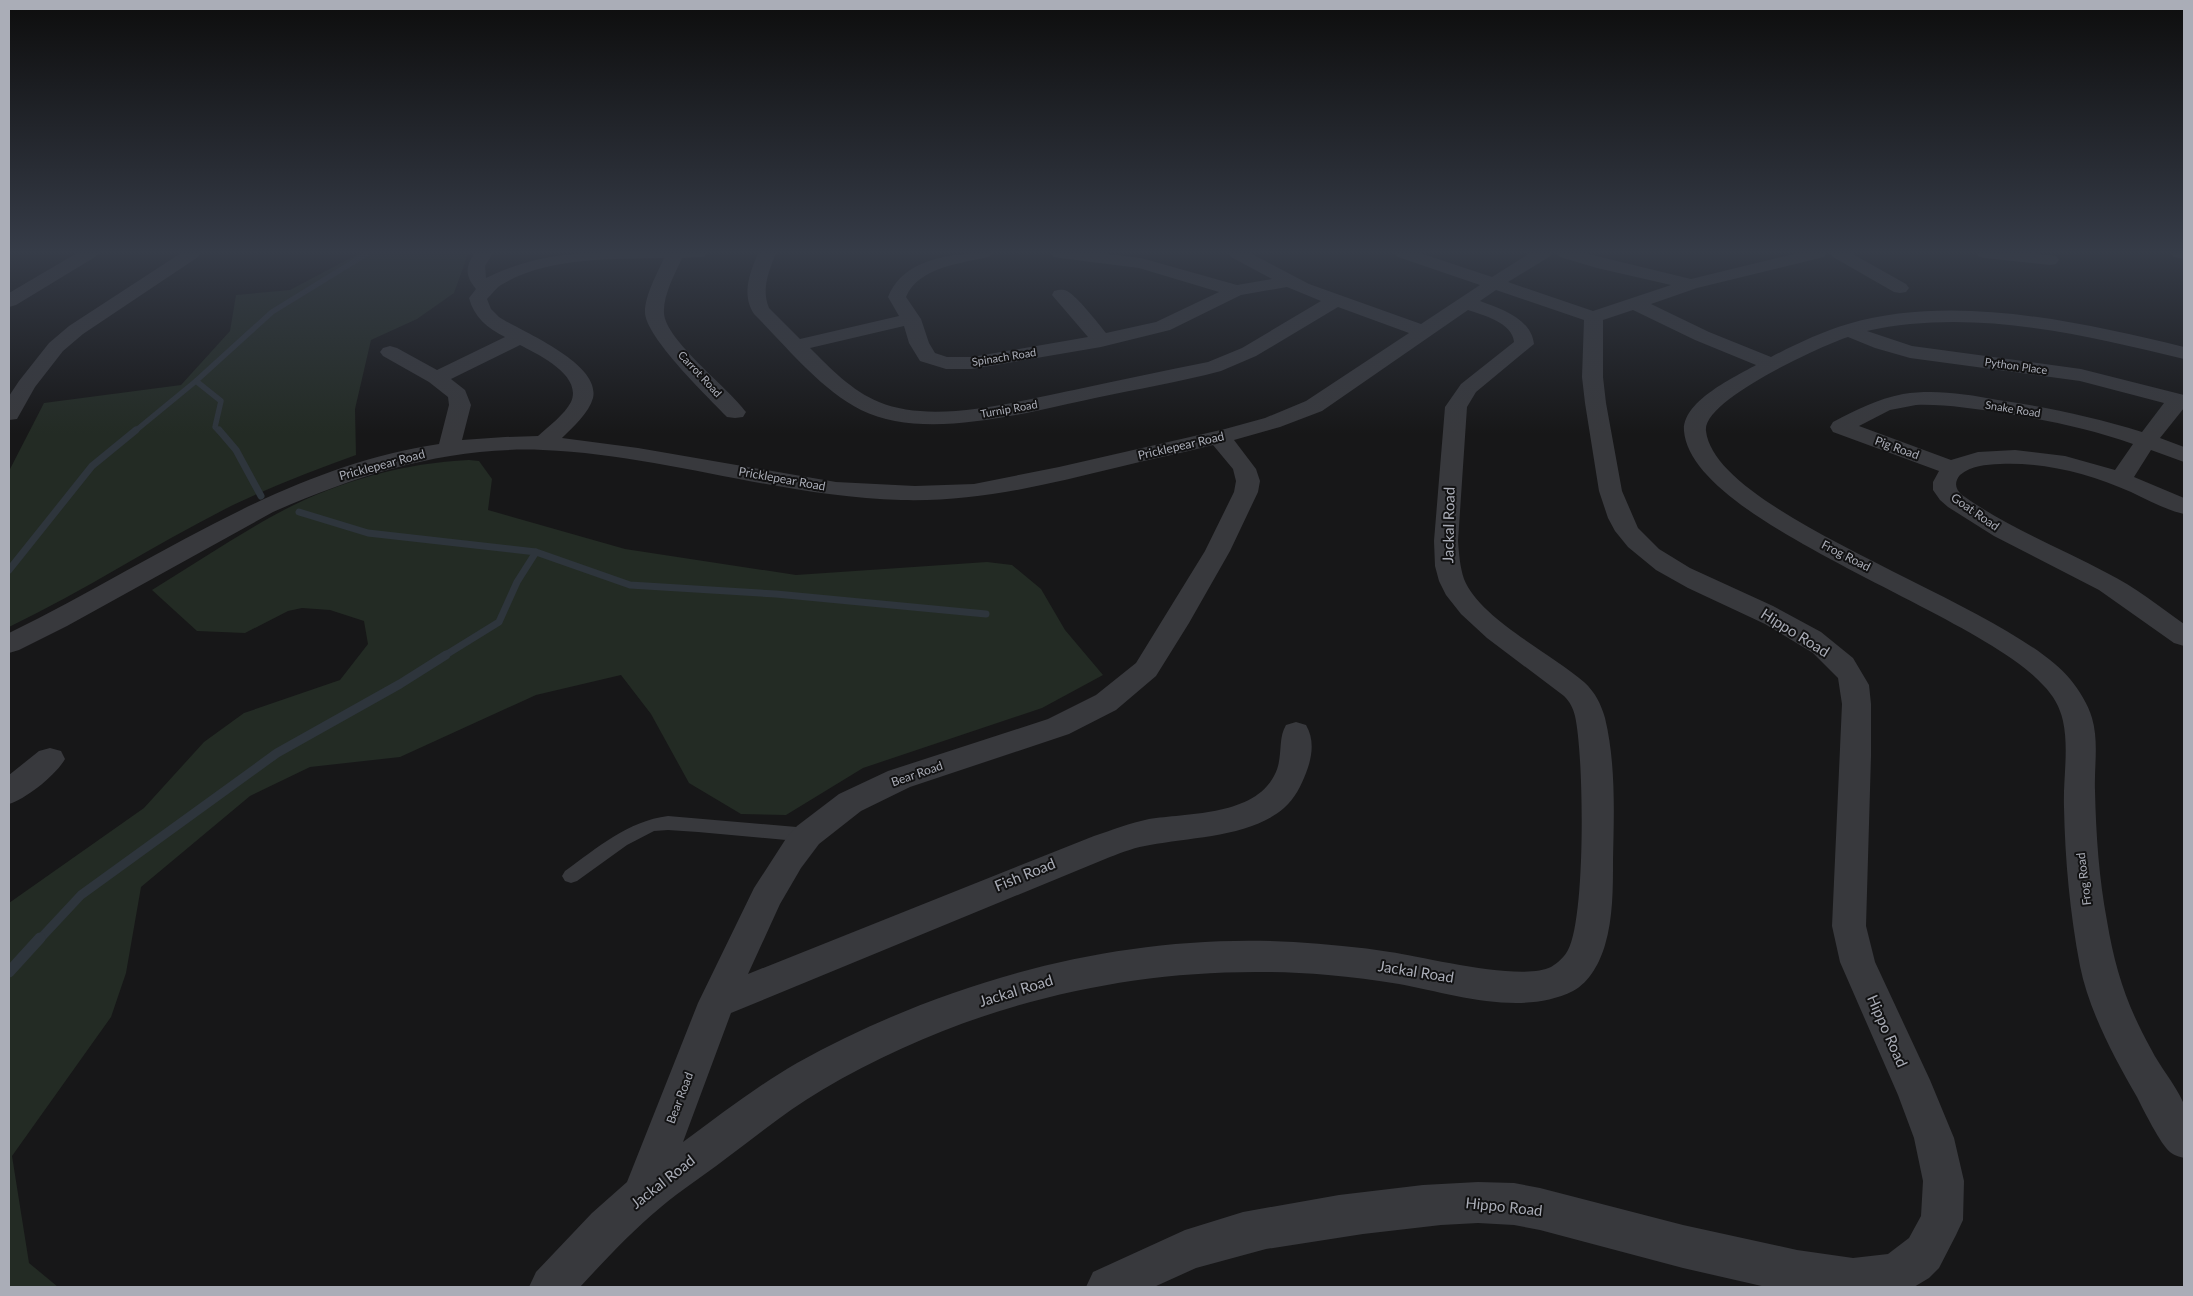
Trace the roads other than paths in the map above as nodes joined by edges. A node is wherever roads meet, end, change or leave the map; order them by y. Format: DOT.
graph roads {
  1 [pos="101,313"];
  2 [pos="483,313"];
  3 [pos="655,313"];
  4 [pos="765,313"];
  5 [pos="907,313"];
  6 [pos="1079,313"];
  7 [pos="1189,313"];
  8 [pos="1313,313"];
  9 [pos="1371,313"];
  10 [pos="1452,313"];
  11 [pos="1491,313"];
  12 [pos="1583,313"];
  13 [pos="1603,313"];
  14 [pos="1656,313"];
  15 [pos="1593,317"];
  16 [pos="911,319"];
  17 [pos="1848,330"];
  18 [pos="1425,332"];
  19 [pos="522,337"];
  20 [pos="1101,341"];
  21 [pos="798,345"];
  22 [pos="390,352"];
  23 [pos="2184,353"];
  24 [pos="1772,365"];
  25 [pos="436,378"];
  26 [pos="2181,401"];
  27 [pos="735,412"];
  28 [pos="9,414"];
  29 [pos="1841,427"];
  30 [pos="1218,437"];
  31 [pos="2147,440"];
  32 [pos="544,443"];
  33 [pos="449,449"];
  34 [pos="2184,455"];
  35 [pos="1952,468"];
  36 [pos="2120,479"];
  37 [pos="2184,507"];
  38 [pos="2184,638"];
  39 [pos="9,644"];
  40 [pos="1296,733"];
  41 [pos="50,759"];
  42 [pos="9,792"];
  43 [pos="808,836"];
  44 [pos="571,876"];
  45 [pos="716,1003"];
  46 [pos="2184,1139"];
  47 [pos="642,1196"];
  48 [pos="551,1287"];
  49 [pos="1108,1287"];
  1 -- 28 [label="street"];
  2 -- 19 [label="street"];
  3 -- 27 [label="street, Carrot Road"];
  4 -- 21 [label="street, Turnip Road"];
  5 -- 16 [label="street, Spinach Road"];
  6 -- 20 [label="street"];
  7 -- 20 [label="street, Spinach Road"];
  8 -- 21 [label="street, Turnip Road"];
  9 -- 18 [label="street"];
  10 -- 18 [label="street, Pricklepear Road"];
  11 -- 47 [label="street, Jackal Road"];
  12 -- 15 [label="street"];
  13 -- 15 [label="street"];
  14 -- 24 [label="street"];
  15 -- 49 [label="street, Hippo Road"];
  16 -- 20 [label="street, Spinach Road"];
  16 -- 21 [label="street"];
  17 -- 23 [label="street, Frog Road"];
  17 -- 24 [label="street, Frog Road"];
  17 -- 26 [label="street, Python Place"];
  18 -- 30 [label="street, Pricklepear Road"];
  19 -- 25 [label="street"];
  19 -- 32 [label="street"];
  22 -- 25 [label="street"];
  24 -- 46 [label="street, Frog Road"];
  25 -- 33 [label="street"];
  26 -- 31 [label="street"];
  29 -- 31 [label="street, Snake Road"];
  29 -- 35 [label="street, Pig Road"];
  30 -- 32 [label="street, Pricklepear Road"];
  30 -- 43 [label="street, Bear Road"];
  31 -- 34 [label="street, Snake Road"];
  31 -- 36 [label="street"];
  32 -- 33 [label="street, Pricklepear Road"];
  33 -- 39 [label="street, Pricklepear Road"];
  35 -- 36 [label="street"];
  35 -- 38 [label="street, Goat Road"];
  36 -- 37 [label="street"];
  40 -- 45 [label="street, Fish Road"];
  41 -- 42 [label="street"];
  43 -- 44 [label="lane"];
  43 -- 45 [label="street, Bear Road"];
  45 -- 47 [label="street, Bear Road"];
  47 -- 48 [label="street, Jackal Road"];
}
